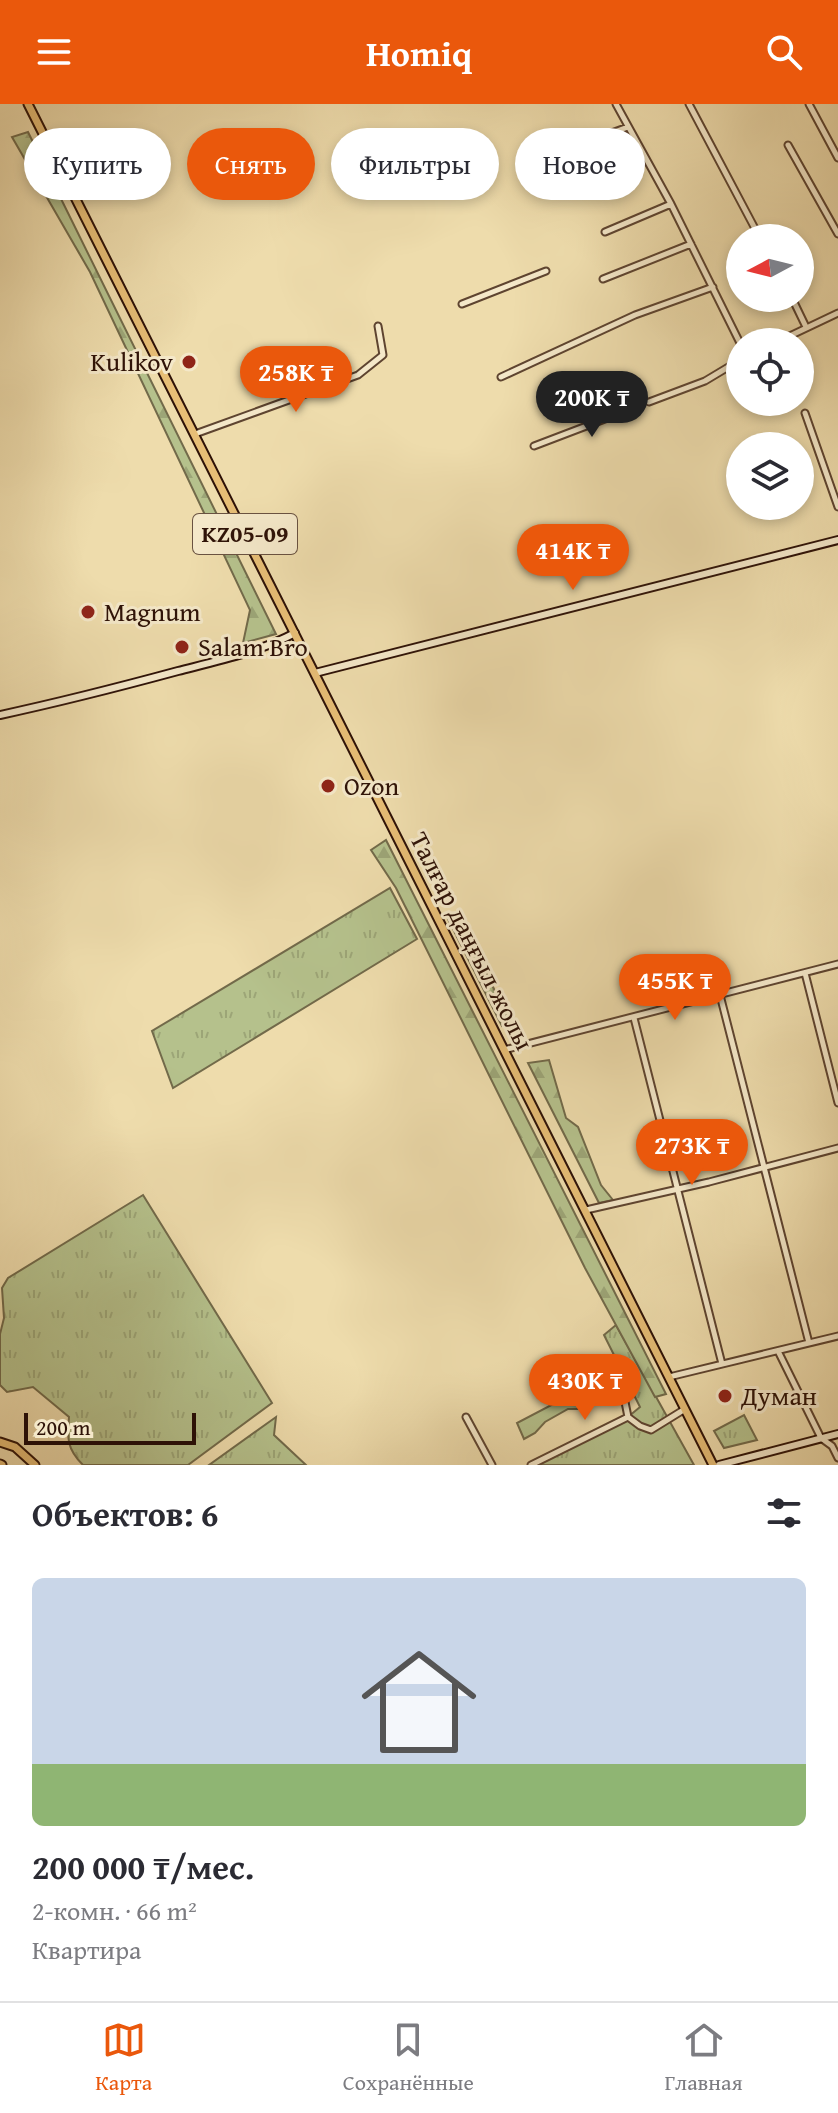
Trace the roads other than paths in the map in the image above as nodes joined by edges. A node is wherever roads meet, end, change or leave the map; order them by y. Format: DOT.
graph roads {
  1 [pos="28,104"];
  2 [pos="616,104"];
  3 [pos="689,104"];
  4 [pos="809,104"];
  5 [pos="628,127"];
  6 [pos="788,145"];
  7 [pos="838,158"];
  8 [pos="671,204"];
  9 [pos="753,224"];
  10 [pos="605,232"];
  11 [pos="838,234"];
  12 [pos="691,244"];
  13 [pos="546,271"];
  14 [pos="603,279"];
  15 [pos="713,287"];
  16 [pos="462,304"];
  17 [pos="799,312"];
  18 [pos="838,313"];
  19 [pos="378,326"];
  20 [pos="806,327"];
  21 [pos="733,328"];
  22 [pos="726,368"];
  23 [pos="501,377"];
  24 [pos="649,402"];
  25 [pos="639,406"];
  26 [pos="806,416"];
  27 [pos="195,434"];
  28 [pos="534,446"];
  29 [pos="838,507"];
  30 [pos="838,540"];
  31 [pos="295,633"];
  32 [pos="315,673"];
  33 [pos="0,715"];
  34 [pos="838,964"];
  35 [pos="805,973"];
  36 [pos="720,995"];
  37 [pos="634,1018"];
  38 [pos="504,1050"];
  39 [pos="838,1103"];
  40 [pos="838,1148"];
  41 [pos="764,1167"];
  42 [pos="678,1190"];
  43 [pos="586,1210"];
  44 [pos="838,1336"];
  45 [pos="809,1343"];
  46 [pos="778,1351"];
  47 [pos="722,1364"];
  48 [pos="612,1368"];
  49 [pos="669,1377"];
  50 [pos="685,1409"];
  51 [pos="466,1417"];
  52 [pos="628,1417"];
  53 [pos="838,1434"];
  54 [pos="821,1438"];
  55 [pos="0,1442"];
  56 [pos="838,1458"];
  57 [pos="35,1465"];
  58 [pos="492,1465"];
  59 [pos="531,1465"];
  60 [pos="716,1465"];
  1 -- 27 [label="main road, KZ05-09"];
  2 -- 5 [label="street"];
  3 -- 9 [label="street"];
  4 -- 7 [label="street"];
  5 -- 8 [label="street"];
  6 -- 11 [label="street"];
  8 -- 10 [label="street"];
  8 -- 12 [label="street"];
  12 -- 14 [label="street"];
  12 -- 15 [label="street"];
  13 -- 16 [label="street"];
  15 -- 21 [label="street"];
  15 -- 23 [label="street"];
  17 -- 20 [label="street"];
  18 -- 20 [label="street"];
  19 -- 27 [label="street"];
  22 -- 24 [label="street"];
  25 -- 28 [label="street"];
  26 -- 29 [label="street"];
  27 -- 31 [label="main road, Талғар даңғыл жолы / KZ05-09"];
  30 -- 32 [label="street"];
  31 -- 32 [label="main road, Талғар даңғыл жолы / KZ05-09"];
  31 -- 33 [label="street"];
  32 -- 38 [label="main road, Талғар даңғыл жолы / KZ05-09"];
  34 -- 35 [label="street"];
  35 -- 36 [label="street"];
  35 -- 39 [label="street"];
  36 -- 37 [label="street"];
  36 -- 41 [label="street"];
  37 -- 38 [label="street"];
  37 -- 42 [label="street"];
  38 -- 43 [label="main road, Талғар даңғыл жолы / KZ05-09"];
  40 -- 41 [label="street"];
  41 -- 42 [label="street"];
  41 -- 45 [label="street"];
  42 -- 43 [label="street"];
  42 -- 47 [label="street"];
  43 -- 49 [label="main road, Талғар даңғыл жолы / KZ05-09"];
  44 -- 45 [label="street"];
  45 -- 46 [label="street"];
  46 -- 47 [label="street"];
  46 -- 54 [label="street"];
  47 -- 49 [label="street"];
  48 -- 52 [label="street"];
  49 -- 50 [label="main road, Талғар даңғыл жолы / KZ05-09"];
  50 -- 52 [label="street"];
  50 -- 60 [label="main road, Талғар даңғыл жолы / KZ05-09"];
  51 -- 58 [label="street"];
  52 -- 59 [label="street"];
  53 -- 54 [label="street"];
  54 -- 56 [label="street"];
  54 -- 60 [label="street"];
  55 -- 57 [label="main road"];
}
